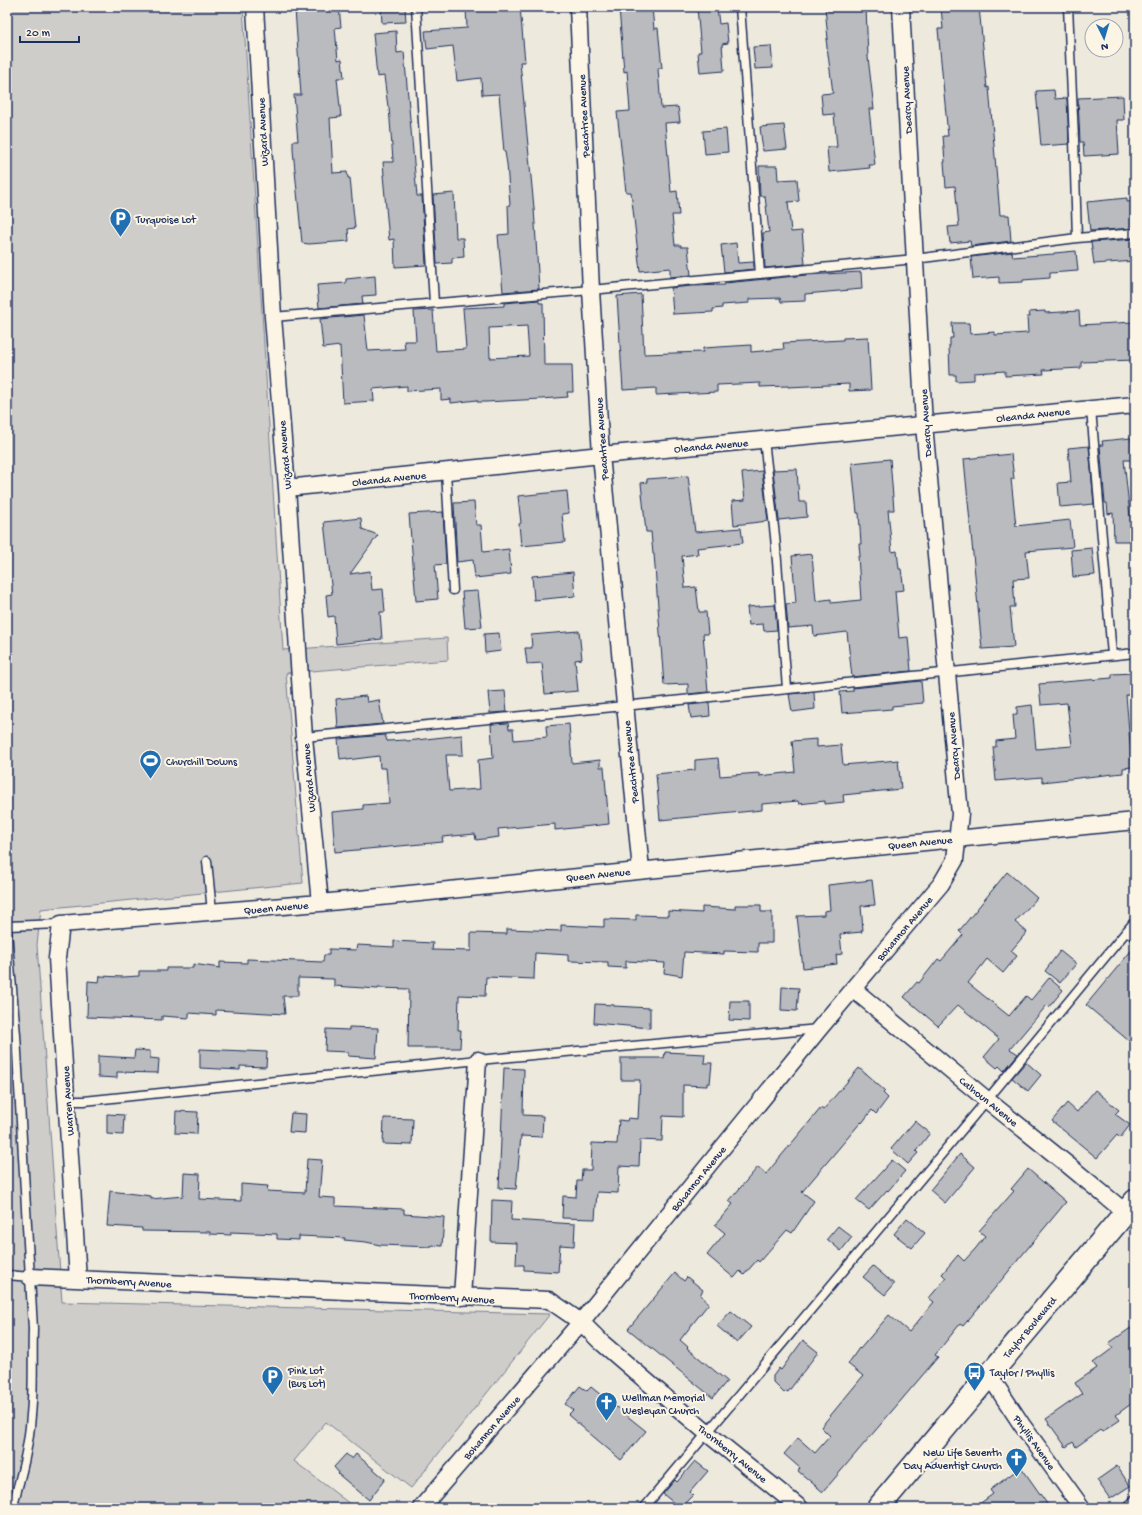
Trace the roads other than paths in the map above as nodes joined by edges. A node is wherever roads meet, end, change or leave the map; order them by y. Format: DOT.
graph roads {
  1 [pos="255,7"];
  2 [pos="416,7"];
  3 [pos="578,7"];
  4 [pos="740,7"];
  5 [pos="901,7"];
  6 [pos="1068,7"];
  7 [pos="1135,233"];
  8 [pos="1077,238"];
  9 [pos="915,260"];
  10 [pos="760,274"];
  11 [pos="592,290"];
  12 [pos="434,303"];
  13 [pos="273,317"];
  14 [pos="1135,405"];
  15 [pos="1091,409"];
  16 [pos="924,425"];
  17 [pos="764,440"];
  18 [pos="601,455"];
  19 [pos="446,472"];
  20 [pos="287,488"];
  21 [pos="453,590"];
  22 [pos="1135,653"];
  23 [pos="1112,655"];
  24 [pos="947,672"];
  25 [pos="787,688"];
  26 [pos="624,706"];
  27 [pos="304,737"];
  28 [pos="1135,821"];
  29 [pos="1135,824"];
  30 [pos="958,838"];
  31 [pos="207,861"];
  32 [pos="641,870"];
  33 [pos="320,903"];
  34 [pos="212,912"];
  35 [pos="1135,921"];
  36 [pos="61,924"];
  37 [pos="7,926"];
  38 [pos="1127,930"];
  39 [pos="7,931"];
  40 [pos="1135,937"];
  41 [pos="853,989"];
  42 [pos="819,1029"];
  43 [pos="478,1060"];
  44 [pos="987,1100"];
  45 [pos="67,1101"];
  46 [pos="1130,1207"];
  47 [pos="7,1275"];
  48 [pos="30,1276"];
  49 [pos="78,1279"];
  50 [pos="462,1297"];
  51 [pos="581,1322"];
  52 [pos="989,1375"];
  53 [pos="707,1433"];
  54 [pos="1135,1499"];
  55 [pos="12,1508"];
  56 [pos="421,1508"];
  57 [pos="644,1508"];
  58 [pos="800,1508"];
  59 [pos="878,1508"];
  60 [pos="1082,1508"];
  61 [pos="1128,1508"];
  1 -- 13 [label="street, Wizard Avenue"];
  2 -- 12 [label="lane"];
  3 -- 11 [label="street, Peachtree Avenue"];
  4 -- 10 [label="lane"];
  5 -- 9 [label="street, Dearcy Avenue"];
  6 -- 8 [label="lane"];
  7 -- 8 [label="lane"];
  8 -- 9 [label="lane"];
  9 -- 10 [label="lane"];
  9 -- 16 [label="street, Dearcy Avenue"];
  10 -- 11 [label="lane"];
  11 -- 12 [label="lane"];
  11 -- 18 [label="street, Peachtree Avenue"];
  12 -- 13 [label="lane"];
  13 -- 20 [label="street, Wizard Avenue"];
  14 -- 15 [label="street, Oleanda Avenue"];
  15 -- 16 [label="street, Oleanda Avenue"];
  15 -- 23 [label="lane"];
  16 -- 17 [label="street, Oleanda Avenue"];
  16 -- 24 [label="street, Dearcy Avenue"];
  17 -- 18 [label="street, Oleanda Avenue"];
  17 -- 25 [label="lane"];
  18 -- 19 [label="street, Oleanda Avenue"];
  18 -- 26 [label="street, Peachtree Avenue"];
  19 -- 20 [label="street, Oleanda Avenue"];
  19 -- 21 [label="lane"];
  20 -- 27 [label="street, Wizard Avenue"];
  22 -- 23 [label="lane"];
  23 -- 24 [label="lane"];
  24 -- 25 [label="lane"];
  24 -- 30 [label="street, Dearcy Avenue"];
  25 -- 26 [label="lane"];
  26 -- 27 [label="lane"];
  26 -- 32 [label="street, Peachtree Avenue"];
  27 -- 33 [label="street, Wizard Avenue"];
  28 -- 29 [label="lane"];
  28 -- 30 [label="street, Queen Avenue"];
  30 -- 32 [label="street, Queen Avenue"];
  30 -- 41 [label="street, Bohannon Avenue"];
  31 -- 34 [label="lane"];
  32 -- 33 [label="street, Queen Avenue"];
  33 -- 34 [label="street, Queen Avenue"];
  34 -- 36 [label="street, Queen Avenue"];
  35 -- 38 [label="lane"];
  36 -- 37 [label="lane"];
  36 -- 45 [label="street, Warren Avenue"];
  38 -- 40 [label="lane"];
  38 -- 44 [label="lane"];
  39 -- 48 [label="lane"];
  41 -- 42 [label="street, Bohannon Avenue"];
  41 -- 44 [label="street, Calhoun Avenue"];
  42 -- 43 [label="lane"];
  42 -- 51 [label="street, Bohannon Avenue"];
  43 -- 45 [label="lane"];
  43 -- 50 [label="street"];
  44 -- 46 [label="street, Calhoun Avenue"];
  44 -- 53 [label="lane"];
  45 -- 49 [label="street, Warren Avenue"];
  46 -- 52 [label="main road, Taylor Boulevard"];
  47 -- 48 [label="lane"];
  48 -- 49 [label="street, Thornberry Avenue"];
  48 -- 55 [label="lane"];
  49 -- 50 [label="street, Thornberry Avenue"];
  50 -- 51 [label="street, Thornberry Avenue"];
  51 -- 53 [label="street, Thornberry Avenue"];
  51 -- 56 [label="street, Bohannon Avenue"];
  52 -- 59 [label="main road, Taylor Boulevard"];
  52 -- 60 [label="street, Phyllis Avenue"];
  53 -- 57 [label="lane"];
  53 -- 58 [label="street, Thornberry Avenue"];
  54 -- 61 [label="lane"];
}
